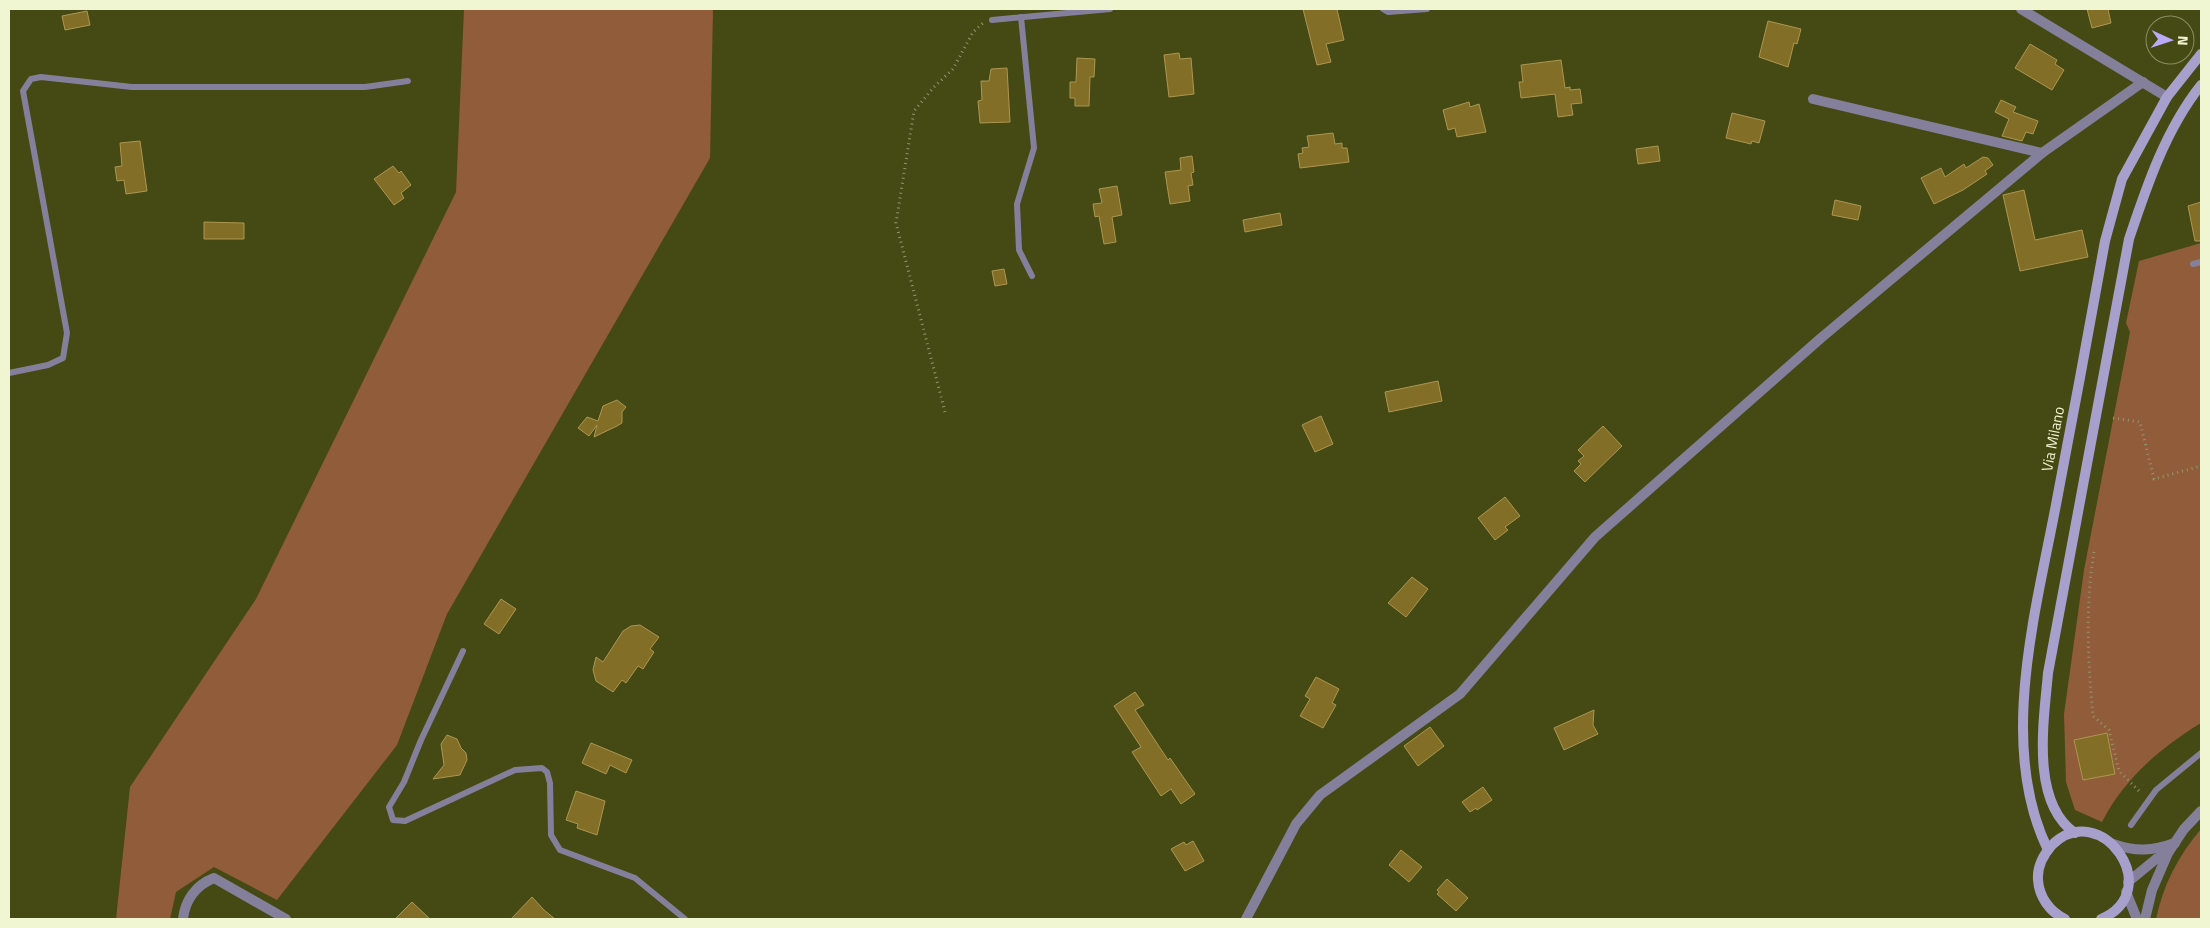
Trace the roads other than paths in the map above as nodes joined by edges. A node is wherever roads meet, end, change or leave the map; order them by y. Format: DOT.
graph roads {
  1 [pos="1110,9"];
  2 [pos="1383,9"];
  3 [pos="1427,9"];
  4 [pos="2021,9"];
  5 [pos="1021,17"];
  6 [pos="992,20"];
  7 [pos="2201,54"];
  8 [pos="408,81"];
  9 [pos="2143,82"];
  10 [pos="2201,85"];
  11 [pos="2167,97"];
  12 [pos="1813,99"];
  13 [pos="2042,153"];
  14 [pos="2201,262"];
  15 [pos="2192,264"];
  16 [pos="1032,276"];
  17 [pos="9,373"];
  18 [pos="463,651"];
  19 [pos="2201,753"];
  20 [pos="2201,811"];
  21 [pos="2130,825"];
  22 [pos="2075,833"];
  23 [pos="2175,842"];
  24 [pos="2113,844"];
  25 [pos="2048,850"];
  26 [pos="2168,853"];
  27 [pos="2127,887"];
  28 [pos="183,919"];
  29 [pos="286,919"];
  30 [pos="684,919"];
  31 [pos="1246,919"];
  32 [pos="2062,919"];
  33 [pos="2101,919"];
  34 [pos="2137,919"];
  35 [pos="2145,919"];
  1 -- 5 [label="lane"];
  2 -- 3 [label="lane"];
  4 -- 9 [label="street"];
  5 -- 6 [label="lane"];
  5 -- 16 [label="lane"];
  7 -- 11 [label="main road, Via Milano"];
  8 -- 17 [label="lane"];
  9 -- 11 [label="street"];
  9 -- 13 [label="street"];
  10 -- 22 [label="main road"];
  11 -- 25 [label="main road, Via Milano"];
  12 -- 13 [label="street"];
  13 -- 31 [label="street"];
  14 -- 15 [label="lane"];
  18 -- 30 [label="lane"];
  19 -- 21 [label="lane"];
  20 -- 23 [label="street"];
  22 -- 24 [label="main road"];
  22 -- 25 [label="main road"];
  23 -- 24 [label="street"];
  23 -- 26 [label="street"];
  24 -- 27 [label="main road"];
  25 -- 32 [label="main road"];
  26 -- 27 [label="street"];
  26 -- 35 [label="street"];
  27 -- 33 [label="main road"];
  27 -- 34 [label="street"];
  28 -- 29 [label="street"];
}
